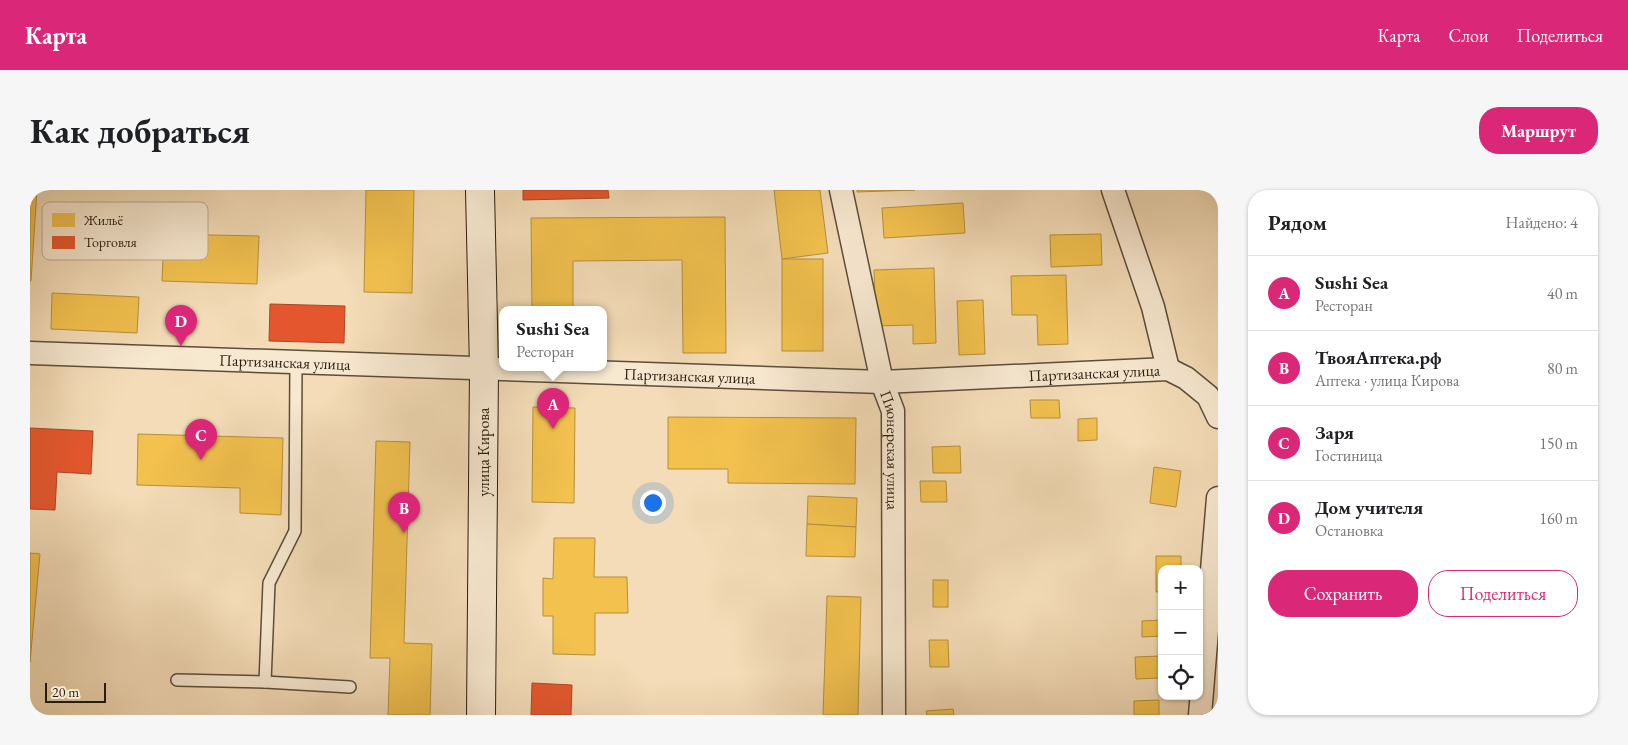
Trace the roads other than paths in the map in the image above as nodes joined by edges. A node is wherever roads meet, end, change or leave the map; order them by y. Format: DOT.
graph roads {
  1 [pos="480,190"];
  2 [pos="841,190"];
  3 [pos="1113,190"];
  4 [pos="30,353"];
  5 [pos="296,362"];
  6 [pos="484,369"];
  7 [pos="499,369"];
  8 [pos="1168,370"];
  9 [pos="545,371"];
  10 [pos="882,382"];
  11 [pos="1218,417"];
  12 [pos="1218,498"];
  13 [pos="177,680"];
  14 [pos="265,682"];
  15 [pos="350,687"];
  16 [pos="481,715"];
  17 [pos="894,715"];
  18 [pos="1200,715"];
  1 -- 6 [label="main road, улица Кирова"];
  2 -- 10 [label="street, Пионерская улица"];
  3 -- 8 [label="street"];
  4 -- 5 [label="street, Партизанская улица"];
  5 -- 6 [label="street, Партизанская улица"];
  5 -- 14 [label="lane"];
  6 -- 7 [label="street, Партизанская улица"];
  6 -- 16 [label="main road, улица Кирова"];
  8 -- 10 [label="street, Партизанская улица"];
  8 -- 11 [label="street"];
  9 -- 10 [label="street, Партизанская улица"];
  10 -- 17 [label="street, Пионерская улица"];
  12 -- 18 [label="street"];
  13 -- 14 [label="lane"];
  14 -- 15 [label="lane"];
}
